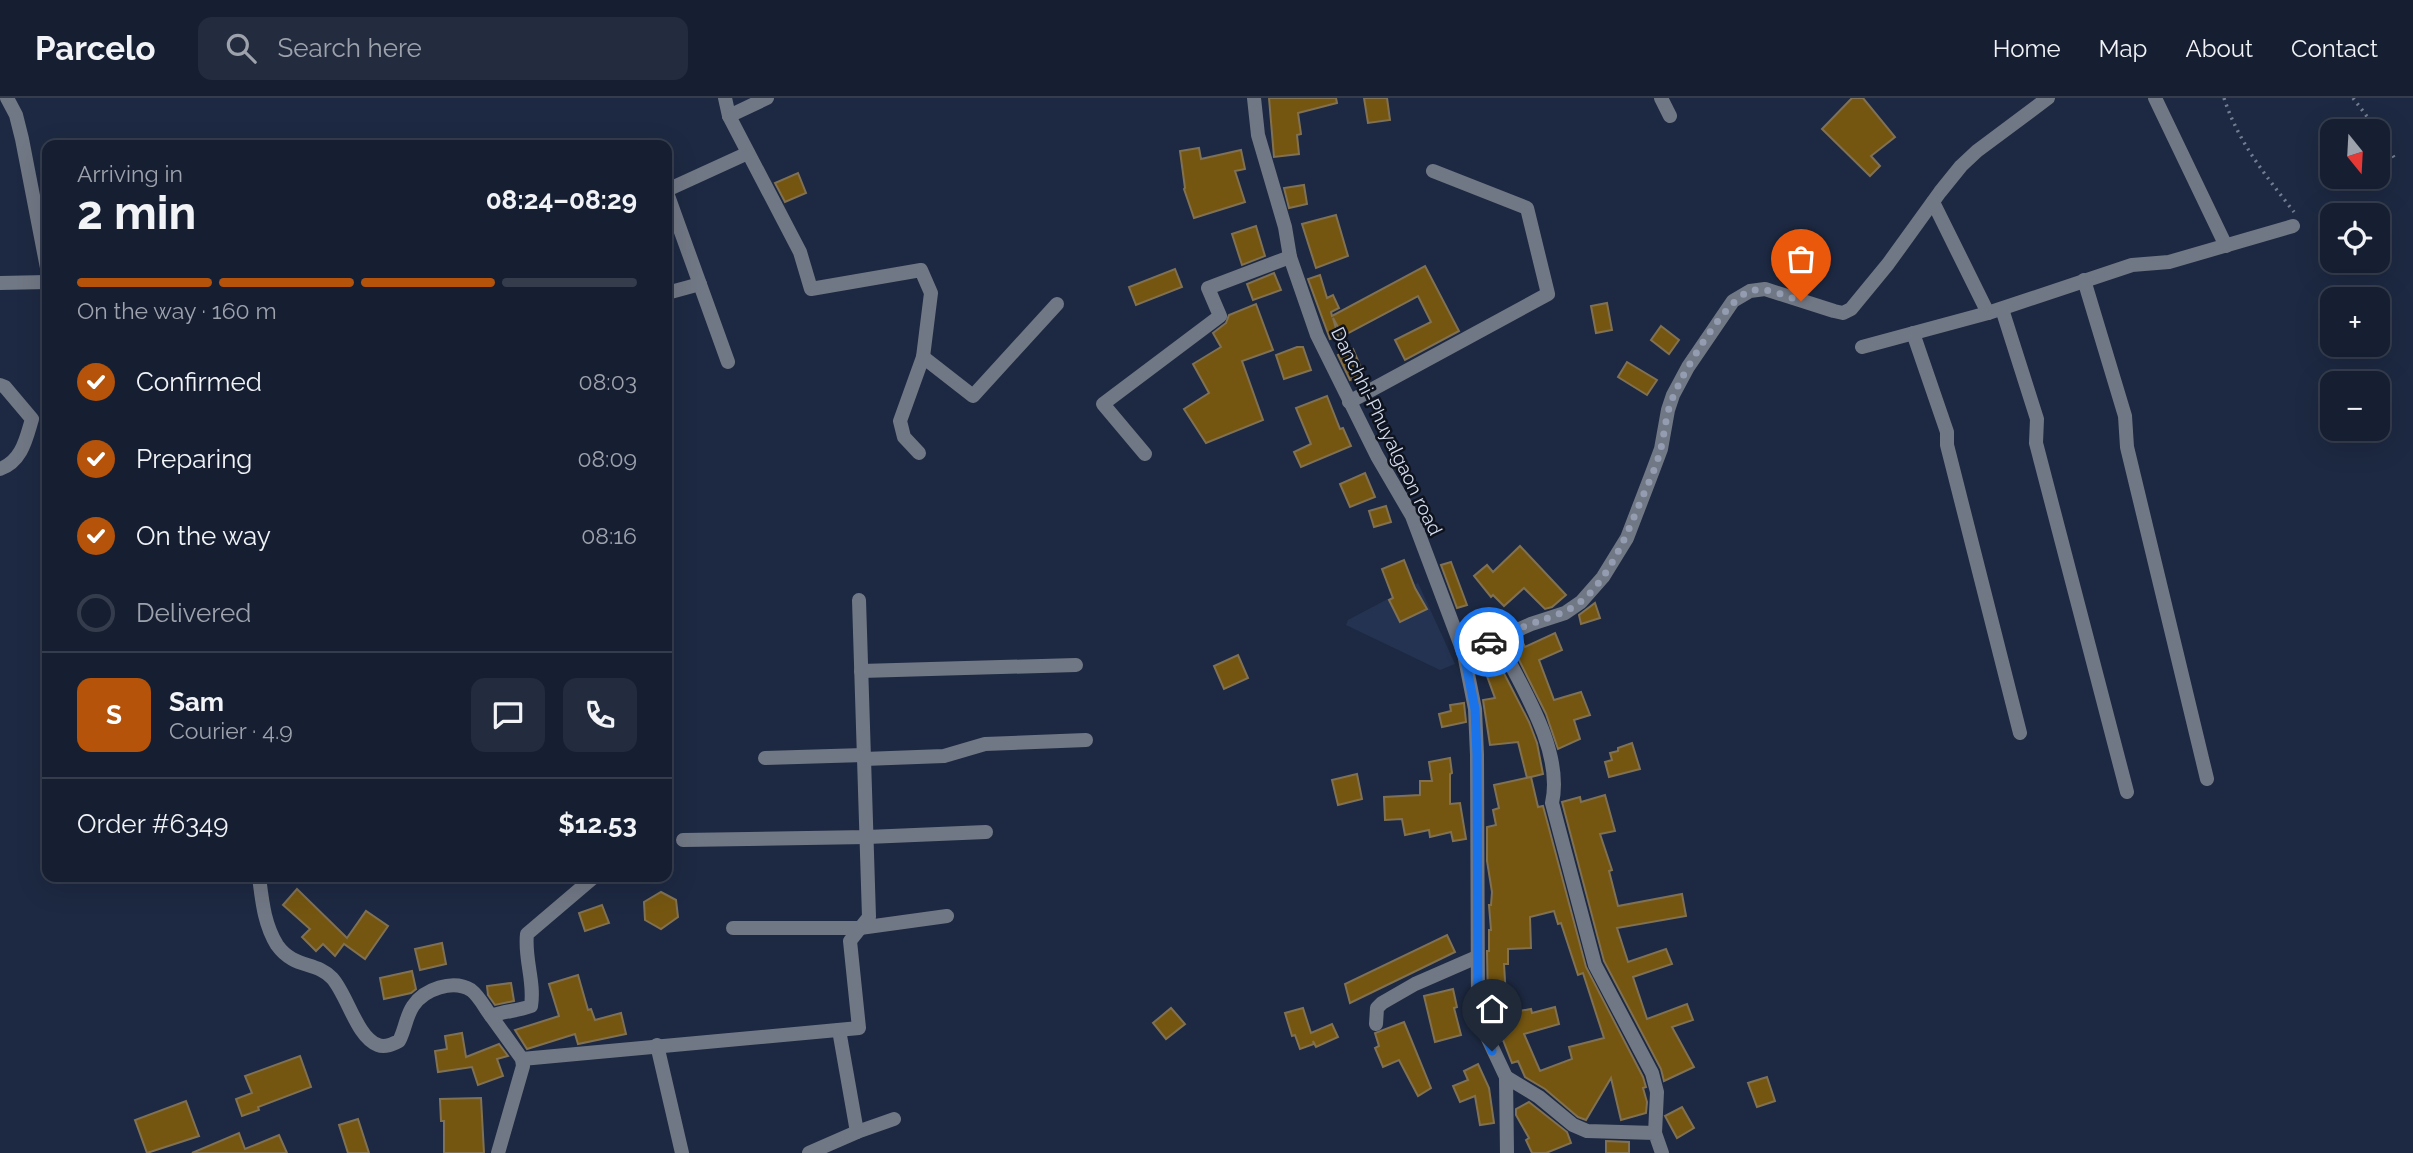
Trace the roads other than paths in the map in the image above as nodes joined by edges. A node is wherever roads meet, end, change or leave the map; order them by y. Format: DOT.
graph roads {
  1 [pos="7,98"];
  2 [pos="725,98"];
  3 [pos="767,98"];
  4 [pos="1254,98"];
  5 [pos="1661,98"];
  6 [pos="2048,98"];
  7 [pos="2155,98"];
  8 [pos="729,116"];
  9 [pos="1670,116"];
  10 [pos="748,153"];
  11 [pos="1433,171"];
  12 [pos="672,190"];
  13 [pos="1933,202"];
  14 [pos="672,206"];
  15 [pos="2295,221"];
  16 [pos="42,242"];
  17 [pos="2226,246"];
  18 [pos="1290,257"];
  19 [pos="2084,280"];
  20 [pos="42,282"];
  21 [pos="0,283"];
  22 [pos="700,284"];
  23 [pos="672,292"];
  24 [pos="1058,304"];
  25 [pos="1995,311"];
  26 [pos="1913,333"];
  27 [pos="1862,346"];
  28 [pos="923,357"];
  29 [pos="728,362"];
  30 [pos="0,385"];
  31 [pos="1349,402"];
  32 [pos="919,453"];
  33 [pos="1145,454"];
  34 [pos="0,469"];
  35 [pos="859,600"];
  36 [pos="1497,638"];
  37 [pos="1464,654"];
  38 [pos="1076,665"];
  39 [pos="861,671"];
  40 [pos="2020,733"];
  41 [pos="1086,740"];
  42 [pos="864,757"];
  43 [pos="765,758"];
  44 [pos="2207,779"];
  45 [pos="2127,792"];
  46 [pos="986,832"];
  47 [pos="866,837"];
  48 [pos="682,840"];
  49 [pos="260,882"];
  50 [pos="588,882"];
  51 [pos="947,916"];
  52 [pos="733,928"];
  53 [pos="860,928"];
  54 [pos="1477,957"];
  55 [pos="491,1016"];
  56 [pos="1376,1024"];
  57 [pos="839,1030"];
  58 [pos="657,1045"];
  59 [pos="522,1059"];
  60 [pos="1506,1077"];
  61 [pos="894,1119"];
  62 [pos="857,1132"];
  63 [pos="1655,1133"];
  64 [pos="498,1153"];
  65 [pos="682,1153"];
  66 [pos="809,1153"];
  67 [pos="1507,1153"];
  68 [pos="1662,1153"];
  1 -- 16 [label="street"];
  2 -- 8 [label="street"];
  3 -- 8 [label="street"];
  4 -- 18 [label="street, Danchhi-Phuyalgaon road"];
  5 -- 9 [label="street"];
  6 -- 13 [label="street"];
  7 -- 17 [label="street"];
  8 -- 10 [label="street"];
  10 -- 12 [label="street"];
  10 -- 28 [label="street"];
  11 -- 31 [label="street"];
  13 -- 25 [label="street"];
  13 -- 36 [label="street"];
  14 -- 22 [label="street"];
  15 -- 17 [label="street"];
  17 -- 19 [label="street"];
  18 -- 31 [label="street, Danchhi-Phuyalgaon road"];
  18 -- 33 [label="street"];
  19 -- 25 [label="street"];
  19 -- 44 [label="street"];
  20 -- 21 [label="street"];
  22 -- 23 [label="street"];
  22 -- 29 [label="street"];
  24 -- 28 [label="street"];
  25 -- 26 [label="street"];
  25 -- 45 [label="street"];
  26 -- 27 [label="street"];
  26 -- 40 [label="street"];
  28 -- 32 [label="street"];
  30 -- 34 [label="street"];
  31 -- 37 [label="street, Danchhi-Phuyalgaon road"];
  35 -- 39 [label="street"];
  36 -- 37 [label="street"];
  36 -- 63 [label="street"];
  37 -- 54 [label="street, Danchhi-Phuyalgaon road"];
  38 -- 39 [label="street"];
  39 -- 42 [label="street"];
  41 -- 42 [label="street"];
  42 -- 43 [label="street"];
  42 -- 47 [label="street"];
  46 -- 47 [label="street"];
  47 -- 48 [label="street"];
  47 -- 53 [label="street"];
  49 -- 55 [label="street"];
  50 -- 55 [label="street"];
  51 -- 53 [label="street"];
  52 -- 53 [label="street"];
  53 -- 57 [label="street"];
  54 -- 56 [label="street"];
  54 -- 60 [label="street, Danchhi-Phuyalgaon road"];
  55 -- 59 [label="street"];
  57 -- 58 [label="street"];
  57 -- 62 [label="street"];
  58 -- 59 [label="street"];
  58 -- 65 [label="street"];
  59 -- 64 [label="street"];
  60 -- 63 [label="street"];
  60 -- 67 [label="street, Danchhi-Phuyalgaon road"];
  61 -- 62 [label="street"];
  62 -- 66 [label="street"];
  63 -- 68 [label="street"];
}
